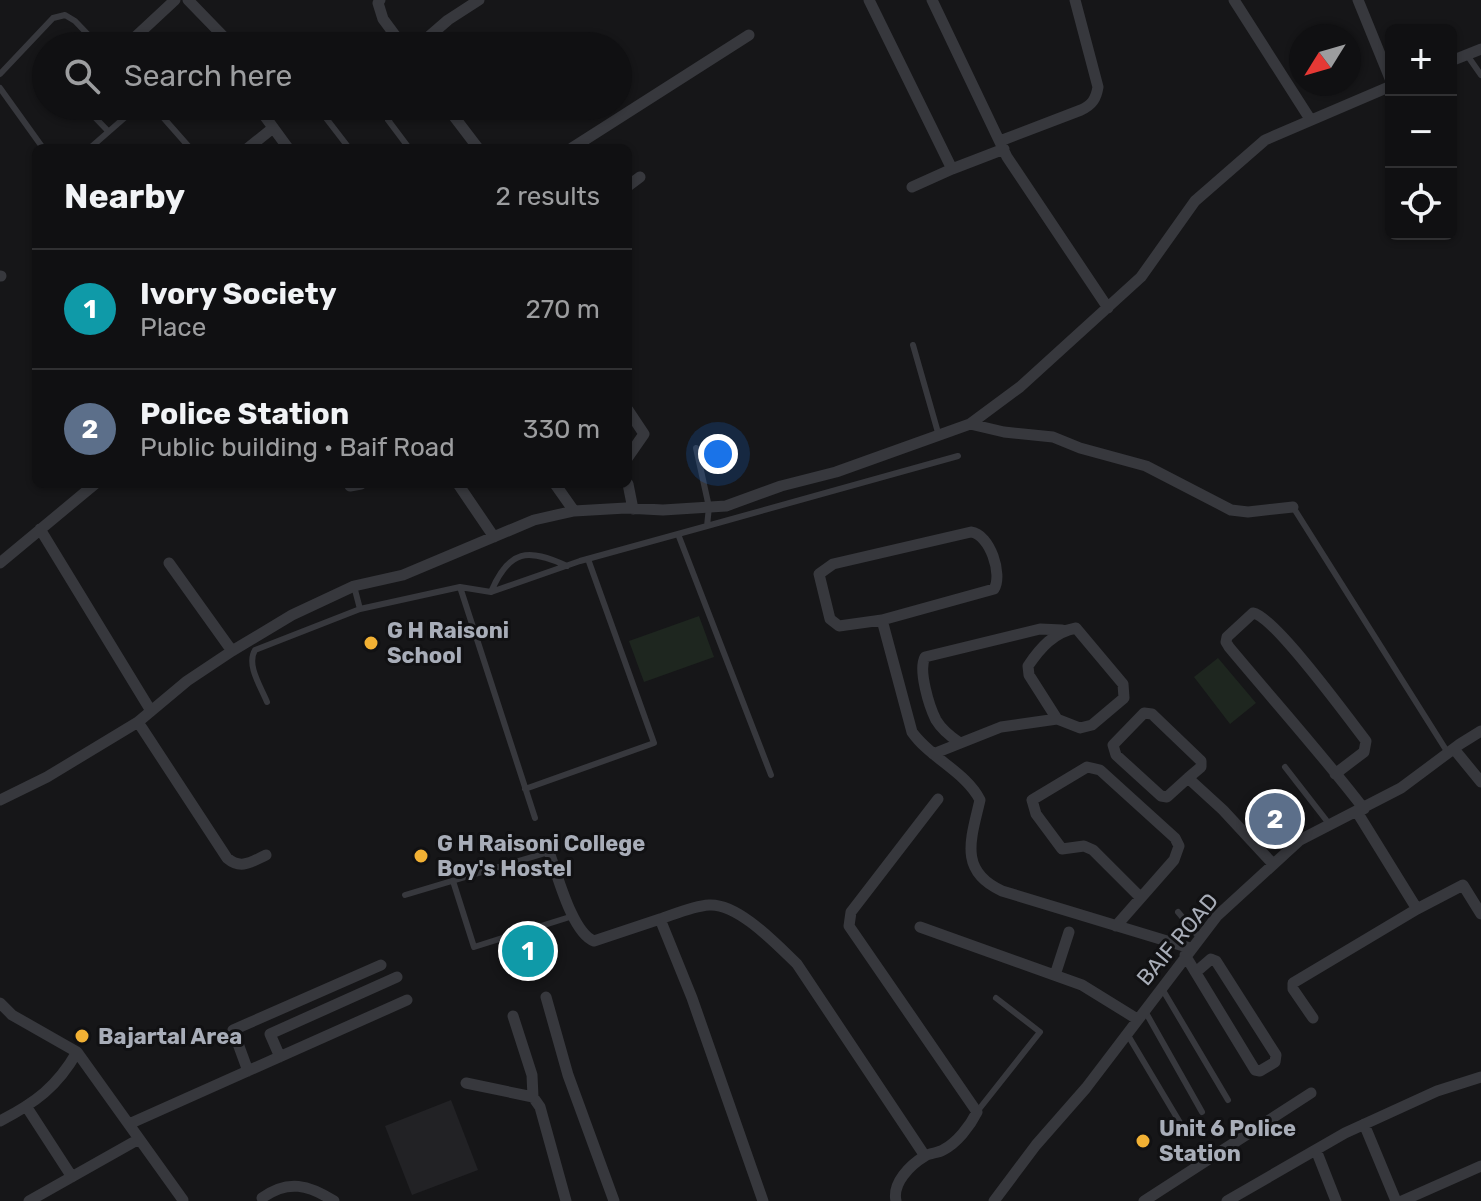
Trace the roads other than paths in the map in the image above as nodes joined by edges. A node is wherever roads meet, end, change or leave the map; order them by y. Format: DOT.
graph roads {
  1 [pos="175,0"];
  2 [pos="188,0"];
  3 [pos="380,0"];
  4 [pos="479,0"];
  5 [pos="869,0"];
  6 [pos="932,0"];
  7 [pos="1075,0"];
  8 [pos="1235,0"];
  9 [pos="1358,0"];
  10 [pos="40,32"];
  11 [pos="86,32"];
  12 [pos="141,32"];
  13 [pos="219,32"];
  14 [pos="393,32"];
  15 [pos="434,32"];
  16 [pos="749,35"];
  17 [pos="32,40"];
  18 [pos="1481,49"];
  19 [pos="1467,55"];
  20 [pos="1457,59"];
  21 [pos="1385,69"];
  22 [pos="0,74"];
  23 [pos="1481,75"];
  24 [pos="1385,87"];
  25 [pos="0,88"];
  26 [pos="632,110"];
  27 [pos="1310,119"];
  28 [pos="97,120"];
  29 [pos="121,120"];
  30 [pos="165,120"];
  31 [pos="267,120"];
  32 [pos="327,120"];
  33 [pos="388,120"];
  34 [pos="457,120"];
  35 [pos="616,120"];
  36 [pos="273,128"];
  37 [pos="108,131"];
  38 [pos="40,144"];
  39 [pos="94,144"];
  40 [pos="186,144"];
  41 [pos="253,144"];
  42 [pos="285,144"];
  43 [pos="346,144"];
  44 [pos="406,144"];
  45 [pos="475,144"];
  46 [pos="578,144"];
  47 [pos="1002,145"];
  48 [pos="952,169"];
  49 [pos="640,177"];
  50 [pos="632,183"];
  51 [pos="912,187"];
  52 [pos="1108,308"];
  53 [pos="913,345"];
  54 [pos="632,416"];
  55 [pos="970,424"];
  56 [pos="939,436"];
  57 [pos="696,448"];
  58 [pos="632,451"];
  59 [pos="958,456"];
  60 [pos="90,488"];
  61 [pos="461,488"];
  62 [pos="558,488"];
  63 [pos="629,488"];
  64 [pos="709,507"];
  65 [pos="1293,507"];
  66 [pos="633,509"];
  67 [pos="574,511"];
  68 [pos="707,526"];
  69 [pos="40,529"];
  70 [pos="678,534"];
  71 [pos="494,537"];
  72 [pos="588,559"];
  73 [pos="0,563"];
  74 [pos="169,563"];
  75 [pos="567,566"];
  76 [pos="354,586"];
  77 [pos="460,587"];
  78 [pos="491,592"];
  79 [pos="360,609"];
  80 [pos="882,620"];
  81 [pos="1062,630"];
  82 [pos="232,651"];
  83 [pos="267,702"];
  84 [pos="151,711"];
  85 [pos="1057,719"];
  86 [pos="138,722"];
  87 [pos="1481,731"];
  88 [pos="960,743"];
  89 [pos="1451,751"];
  90 [pos="933,754"];
  91 [pos="1285,767"];
  92 [pos="1335,774"];
  93 [pos="771,775"];
  94 [pos="1188,778"];
  95 [pos="1481,782"];
  96 [pos="525,789"];
  97 [pos="938,799"];
  98 [pos="0,800"];
  99 [pos="1360,810"];
  100 [pos="535,818"];
  101 [pos="1330,825"];
  102 [pos="549,852"];
  103 [pos="266,855"];
  104 [pos="1273,864"];
  105 [pos="453,881"];
  106 [pos="405,895"];
  107 [pos="1140,897"];
  108 [pos="1417,909"];
  109 [pos="1178,912"];
  110 [pos="1481,914"];
  111 [pos="573,916"];
  112 [pos="660,919"];
  113 [pos="1116,926"];
  114 [pos="920,927"];
  115 [pos="1069,932"];
  116 [pos="1199,937"];
  117 [pos="1188,952"];
  118 [pos="381,965"];
  119 [pos="1196,972"];
  120 [pos="1055,975"];
  121 [pos="397,977"];
  122 [pos="1161,987"];
  123 [pos="546,997"];
  124 [pos="996,998"];
  125 [pos="407,1000"];
  126 [pos="0,1003"];
  127 [pos="1140,1014"];
  128 [pos="513,1016"];
  129 [pos="1313,1018"];
  130 [pos="1126,1032"];
  131 [pos="77,1052"];
  132 [pos="280,1057"];
  133 [pos="248,1071"];
  134 [pos="1480,1081"];
  135 [pos="466,1083"];
  136 [pos="1311,1093"];
  137 [pos="533,1097"];
  138 [pos="1228,1100"];
  139 [pos="26,1106"];
  140 [pos="1202,1112"];
  141 [pos="976,1113"];
  142 [pos="0,1121"];
  143 [pos="129,1124"];
  144 [pos="1364,1124"];
  145 [pos="1182,1126"];
  146 [pos="139,1139"];
  147 [pos="1316,1150"];
  148 [pos="925,1156"];
  149 [pos="1481,1166"];
  150 [pos="72,1177"];
  151 [pos="262,1198"];
  152 [pos="183,1200"];
  153 [pos="29,1201"];
  154 [pos="334,1201"];
  155 [pos="566,1201"];
  156 [pos="614,1201"];
  157 [pos="763,1201"];
  158 [pos="896,1201"];
  159 [pos="994,1201"];
  160 [pos="1144,1201"];
  161 [pos="1227,1201"];
  162 [pos="1336,1201"];
  163 [pos="1396,1201"];
  164 [pos="1402,1201"];
  1 -- 12 [label="street"];
  2 -- 13 [label="street"];
  3 -- 14 [label="street"];
  4 -- 15 [label="street"];
  5 -- 48 [label="street"];
  6 -- 47 [label="street"];
  7 -- 47 [label="street"];
  8 -- 27 [label="street"];
  9 -- 21 [label="street"];
  10 -- 11 [label="lane"];
  16 -- 26 [label="street"];
  17 -- 22 [label="lane"];
  18 -- 19 [label="street"];
  19 -- 20 [label="street"];
  19 -- 23 [label="lane"];
  24 -- 27 [label="street"];
  25 -- 38 [label="lane"];
  27 -- 52 [label="street"];
  28 -- 37 [label="lane"];
  29 -- 37 [label="lane"];
  30 -- 40 [label="lane"];
  31 -- 36 [label="street"];
  32 -- 43 [label="lane"];
  33 -- 44 [label="lane"];
  34 -- 45 [label="street"];
  35 -- 46 [label="street"];
  36 -- 41 [label="street"];
  36 -- 42 [label="street"];
  37 -- 39 [label="lane"];
  47 -- 48 [label="street"];
  47 -- 52 [label="street"];
  48 -- 51 [label="street"];
  49 -- 50 [label="street"];
  52 -- 55 [label="street"];
  53 -- 56 [label="lane"];
  54 -- 58 [label="street"];
  55 -- 56 [label="street"];
  55 -- 65 [label="street"];
  56 -- 64 [label="street"];
  57 -- 64 [label="lane"];
  59 -- 68 [label="lane"];
  60 -- 69 [label="street"];
  61 -- 71 [label="street"];
  62 -- 67 [label="street"];
  63 -- 66 [label="street"];
  64 -- 66 [label="street"];
  64 -- 68 [label="lane"];
  65 -- 89 [label="lane"];
  66 -- 67 [label="street"];
  67 -- 71 [label="street"];
  68 -- 70 [label="lane"];
  69 -- 73 [label="street"];
  69 -- 84 [label="street"];
  70 -- 72 [label="lane"];
  70 -- 93 [label="lane"];
  71 -- 76 [label="street"];
  72 -- 75 [label="lane"];
  72 -- 96 [label="lane"];
  74 -- 82 [label="street"];
  75 -- 78 [label="lane"];
  75 -- 78 [label="lane"];
  76 -- 79 [label="lane"];
  76 -- 82 [label="street"];
  77 -- 78 [label="lane"];
  77 -- 79 [label="lane"];
  77 -- 96 [label="lane"];
  79 -- 83 [label="lane"];
  80 -- 80 [label="street"];
  80 -- 90 [label="street"];
  81 -- 85 [label="street"];
  81 -- 85 [label="street"];
  81 -- 88 [label="street"];
  82 -- 84 [label="street"];
  84 -- 86 [label="street"];
  85 -- 88 [label="street"];
  86 -- 98 [label="street"];
  86 -- 103 [label="street"];
  87 -- 89 [label="street, BAIF ROAD"];
  88 -- 90 [label="street"];
  89 -- 95 [label="street"];
  89 -- 99 [label="street, BAIF ROAD"];
  90 -- 113 [label="street"];
  91 -- 101 [label="lane"];
  92 -- 92 [label="street"];
  92 -- 99 [label="street"];
  94 -- 94 [label="street"];
  94 -- 104 [label="street"];
  96 -- 100 [label="lane"];
  97 -- 141 [label="street"];
  99 -- 101 [label="street, BAIF ROAD"];
  99 -- 108 [label="street"];
  101 -- 104 [label="street, BAIF ROAD"];
  102 -- 105 [label="lane"];
  102 -- 111 [label="street"];
  104 -- 116 [label="street, BAIF ROAD"];
  105 -- 106 [label="lane"];
  105 -- 111 [label="lane"];
  107 -- 107 [label="street"];
  107 -- 113 [label="street"];
  108 -- 110 [label="street"];
  108 -- 129 [label="street"];
  109 -- 116 [label="lane"];
  111 -- 112 [label="street"];
  112 -- 148 [label="street"];
  112 -- 157 [label="street"];
  113 -- 117 [label="street"];
  114 -- 120 [label="street"];
  115 -- 120 [label="street"];
  116 -- 117 [label="street, BAIF ROAD"];
  117 -- 119 [label="street"];
  117 -- 122 [label="street, BAIF ROAD"];
  118 -- 133 [label="street"];
  119 -- 119 [label="street"];
  120 -- 127 [label="street"];
  121 -- 132 [label="street"];
  122 -- 127 [label="street, BAIF ROAD"];
  122 -- 138 [label="lane"];
  123 -- 156 [label="street"];
  124 -- 141 [label="lane"];
  125 -- 132 [label="street"];
  126 -- 131 [label="street"];
  127 -- 130 [label="street, BAIF ROAD"];
  127 -- 140 [label="lane"];
  128 -- 137 [label="street"];
  130 -- 145 [label="lane"];
  130 -- 159 [label="street, BAIF ROAD"];
  131 -- 139 [label="street"];
  131 -- 143 [label="street"];
  132 -- 133 [label="street"];
  133 -- 143 [label="street"];
  134 -- 144 [label="street"];
  135 -- 137 [label="street"];
  136 -- 160 [label="street"];
  137 -- 155 [label="street"];
  139 -- 142 [label="street"];
  139 -- 150 [label="street"];
  141 -- 148 [label="street"];
  143 -- 146 [label="street"];
  144 -- 147 [label="street"];
  144 -- 163 [label="street"];
  146 -- 150 [label="street"];
  146 -- 152 [label="street"];
  147 -- 161 [label="street"];
  147 -- 162 [label="street"];
  148 -- 158 [label="street"];
  149 -- 164 [label="street"];
  150 -- 153 [label="street"];
  151 -- 154 [label="street"];
}
